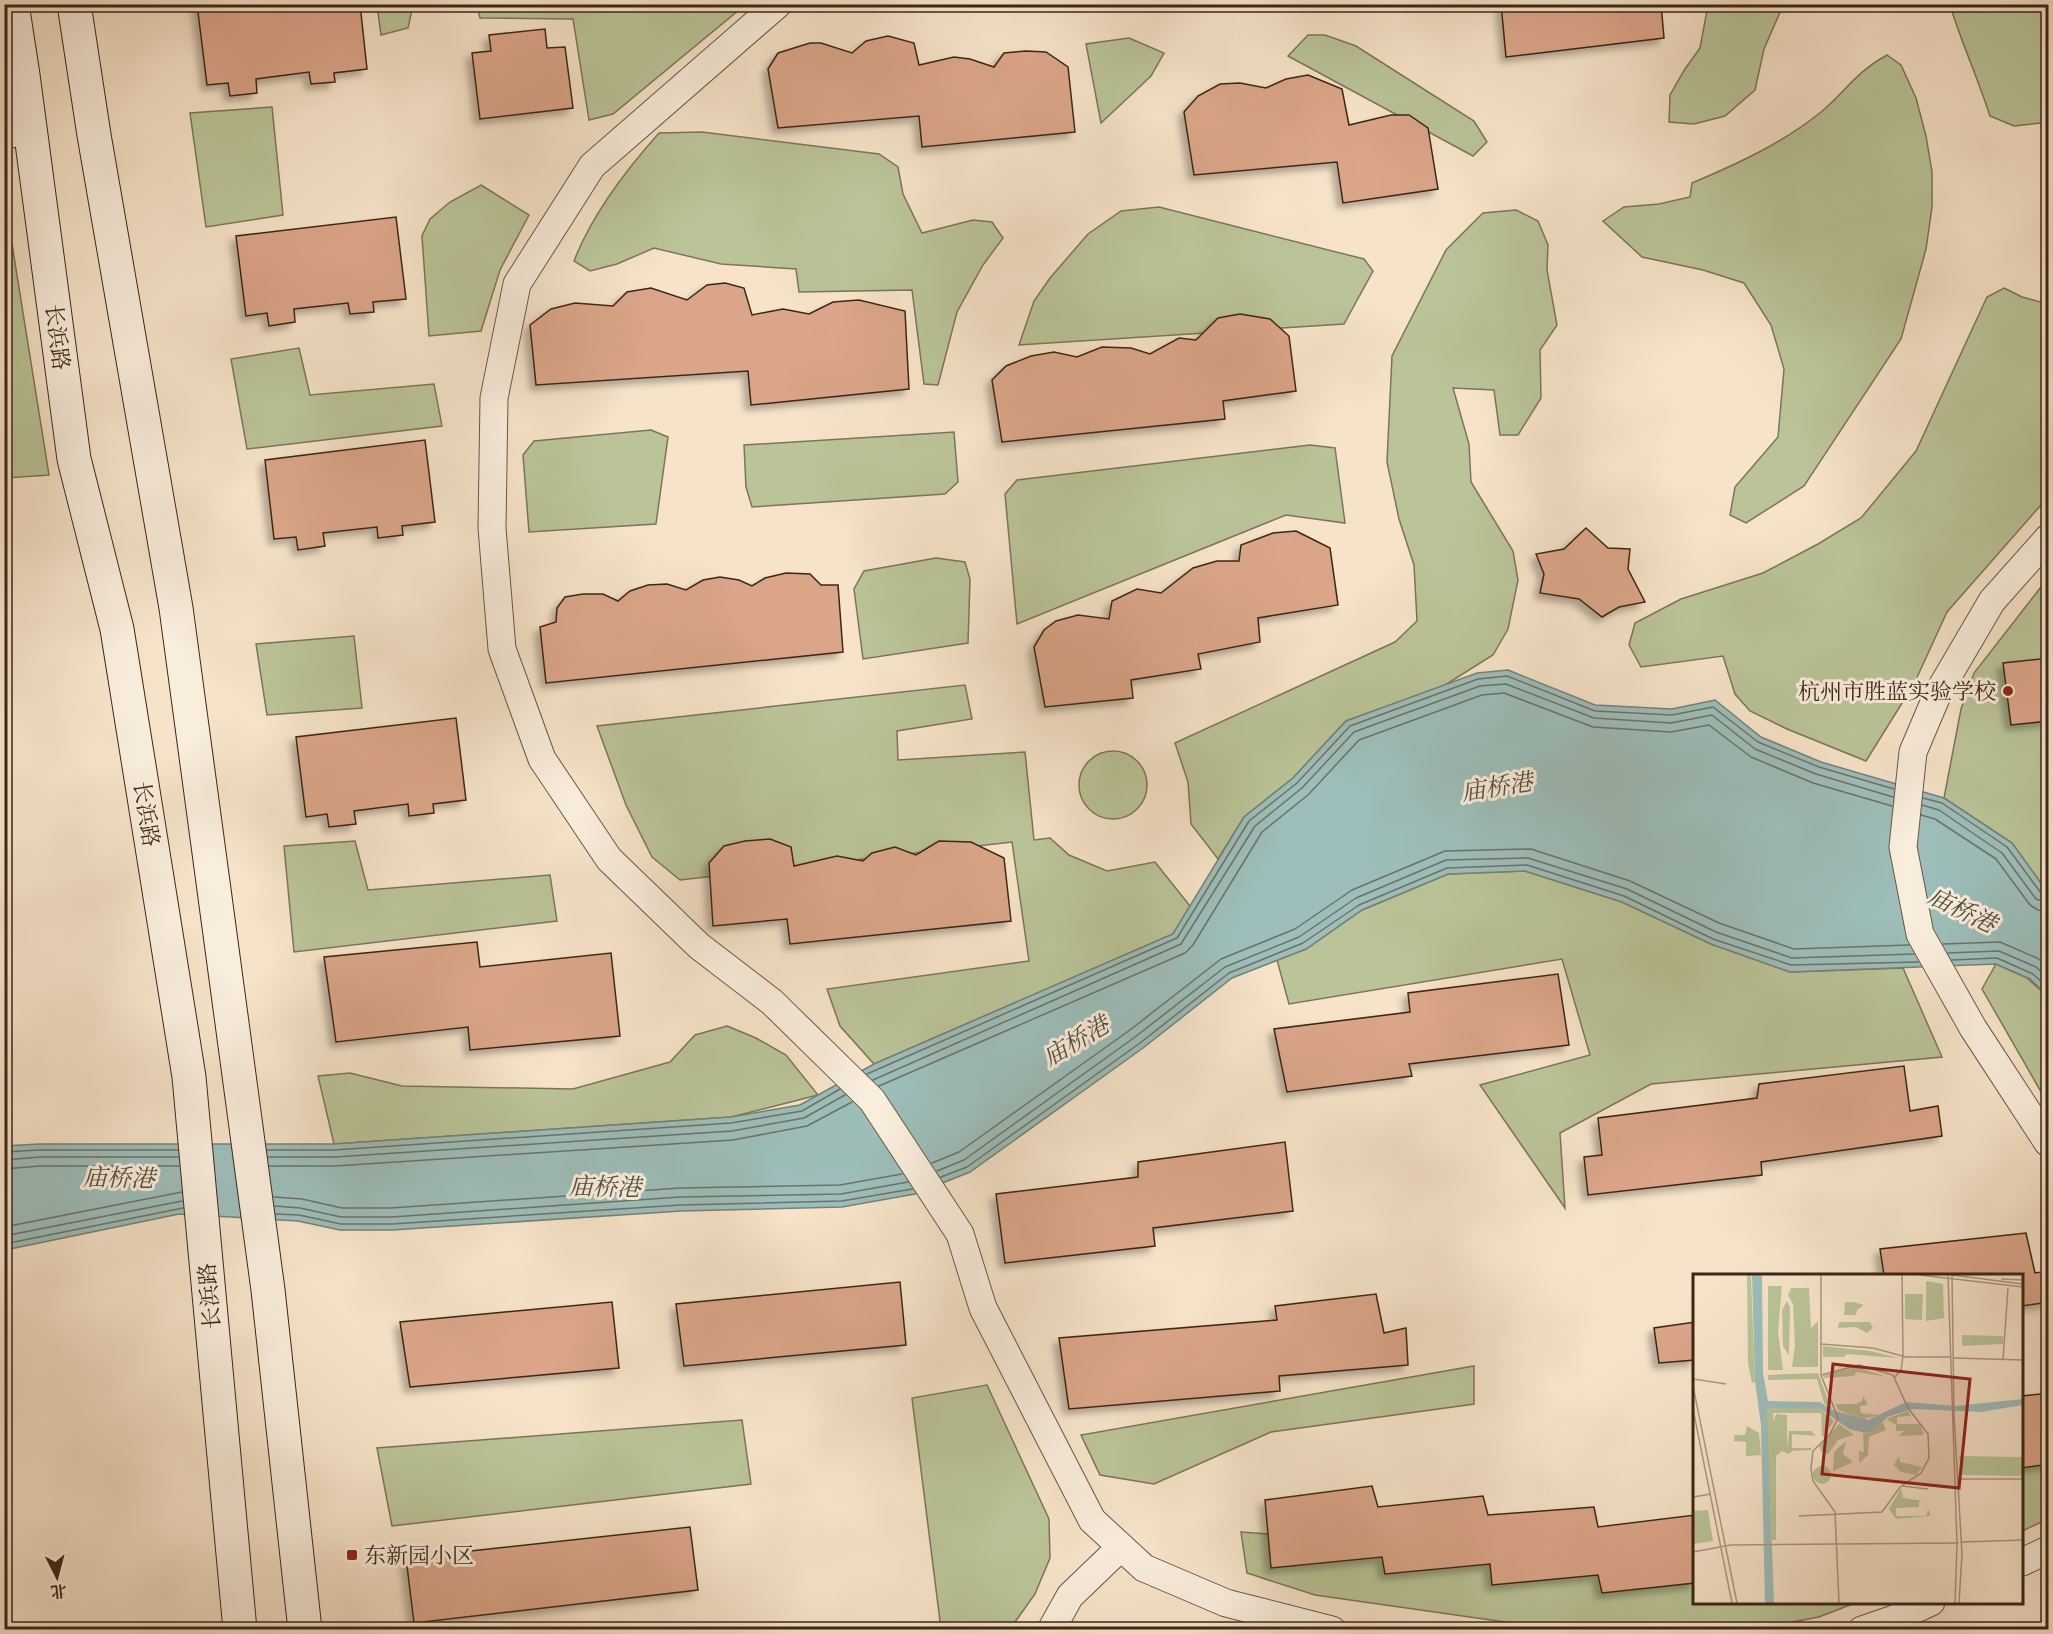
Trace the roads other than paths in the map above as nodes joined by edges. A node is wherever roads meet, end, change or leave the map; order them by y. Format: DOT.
graph roads {
  1 [pos="12,4"];
  2 [pos="74,4"];
  3 [pos="778,4"];
  4 [pos="18,133"];
  5 [pos="2049,538"];
  6 [pos="2049,1143"];
  7 [pos="1121,1547"];
  8 [pos="2049,1550"];
  9 [pos="2023,1562"];
  10 [pos="1927,1604"];
  11 [pos="240,1629"];
  12 [pos="305,1629"];
  13 [pos="1050,1629"];
  14 [pos="1332,1629"];
  15 [pos="1862,1629"];
  1 -- 4 [label="main road, 长浜路"];
  2 -- 12 [label="main road"];
  3 -- 7 [label="street"];
  4 -- 11 [label="main road, 长浜路"];
  5 -- 6 [label="street"];
  7 -- 13 [label="street"];
  7 -- 14 [label="street"];
  8 -- 9 [label="street"];
  10 -- 15 [label="street"];
}
